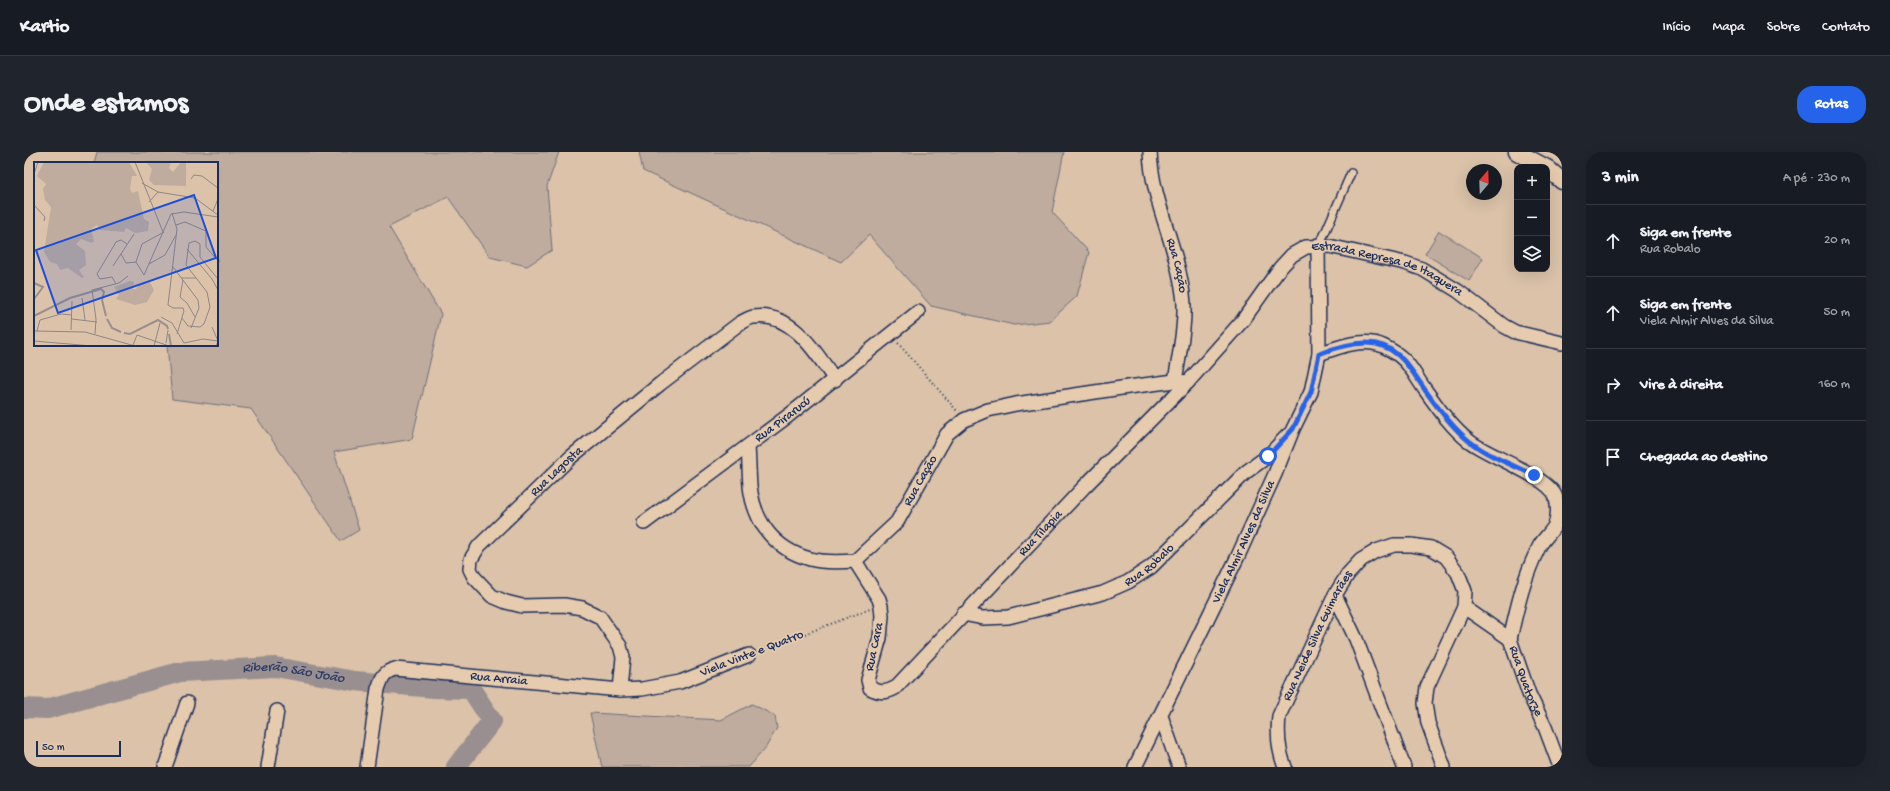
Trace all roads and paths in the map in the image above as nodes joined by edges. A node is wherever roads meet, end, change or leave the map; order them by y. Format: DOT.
graph roads {
  1 [pos="1150,152"];
  2 [pos="1517,152"];
  3 [pos="1540,164"];
  4 [pos="1550,170"];
  5 [pos="1351,173"];
  6 [pos="1562,181"];
  7 [pos="1318,245"];
  8 [pos="918,312"];
  9 [pos="891,335"];
  10 [pos="1562,343"];
  11 [pos="1319,354"];
  12 [pos="835,380"];
  13 [pos="1174,381"];
  14 [pos="1188,382"];
  15 [pos="964,420"];
  16 [pos="1293,429"];
  17 [pos="748,447"];
  18 [pos="644,523"];
  19 [pos="1558,525"];
  20 [pos="855,562"];
  21 [pos="1335,595"];
  22 [pos="881,606"];
  23 [pos="1464,608"];
  24 [pos="963,614"];
  25 [pos="1510,640"];
  26 [pos="749,655"];
  27 [pos="895,688"];
  28 [pos="620,690"];
  29 [pos="187,703"];
  30 [pos="277,711"];
  31 [pos="1161,716"];
  32 [pos="165,767"];
  33 [pos="268,767"];
  34 [pos="367,767"];
  35 [pos="1135,767"];
  36 [pos="1180,767"];
  37 [pos="1285,767"];
  38 [pos="1404,767"];
  39 [pos="1444,767"];
  40 [pos="1560,767"];
  1 -- 13 [label="street, Rua Cação"];
  2 -- 3 [label="street"];
  4 -- 6 [label="street"];
  5 -- 7 [label="lane"];
  7 -- 10 [label="street, Estrada Represa de Itaquera"];
  7 -- 11 [label="street, Viela Almir Alves da Silva"];
  7 -- 14 [label="street, Estrada Represa de Itaquera"];
  8 -- 9 [label="street, Rua Pirarucú"];
  9 -- 12 [label="street, Rua Pirarucú"];
  9 -- 15 [label="path"];
  11 -- 16 [label="street, Viela Almir Alves da Silva"];
  11 -- 19 [label="street"];
  12 -- 17 [label="street, Rua Pirarucú"];
  12 -- 28 [label="street, Rua Lagosta"];
  13 -- 14 [label="street, Rua Cação"];
  13 -- 15 [label="street, Rua Cação"];
  14 -- 24 [label="street, Rua Tilapia"];
  15 -- 20 [label="street, Rua Cação"];
  16 -- 24 [label="street, Rua Robalo"];
  16 -- 31 [label="street, Viela Almir Alves da Silva"];
  17 -- 18 [label="street, Rua Pirarucú"];
  17 -- 20 [label="street"];
  19 -- 25 [label="street"];
  20 -- 22 [label="street, Rua Cara"];
  21 -- 23 [label="street, Rua Neide Silva Guimarães"];
  21 -- 37 [label="street, Rua Neide Silva Guimarães"];
  21 -- 38 [label="street"];
  22 -- 26 [label="path, Viela Vinte e Quatro"];
  22 -- 27 [label="street, Rua Cara"];
  23 -- 25 [label="street"];
  23 -- 39 [label="street"];
  24 -- 27 [label="street, Rua Tilapia"];
  25 -- 40 [label="street, Rua Quatorze"];
  26 -- 28 [label="street, Viela Vinte e Quatro"];
  28 -- 34 [label="street, Rua Arraia"];
  29 -- 32 [label="street"];
  30 -- 33 [label="street"];
  31 -- 35 [label="street, Viela Almir Alves da Silva"];
  31 -- 36 [label="street"];
}
